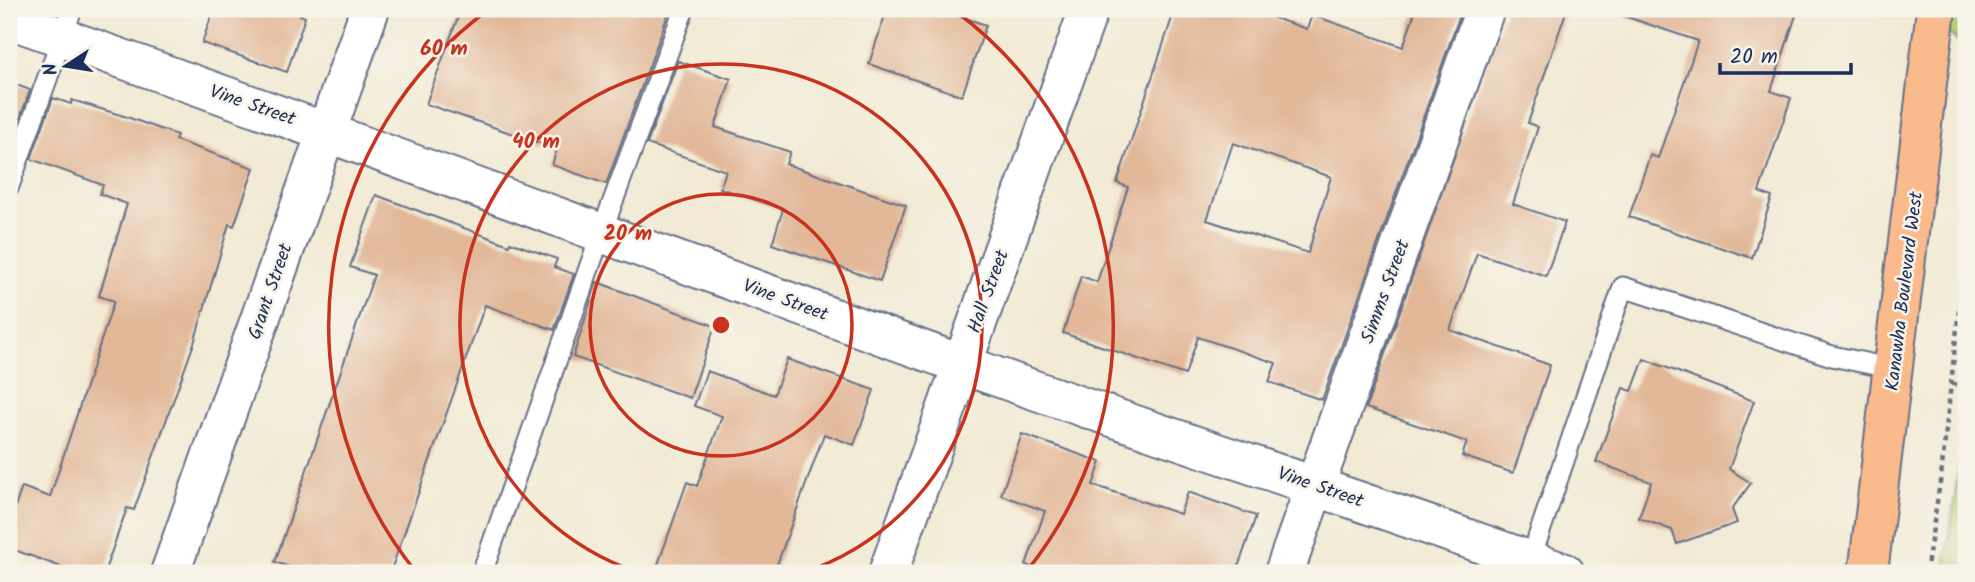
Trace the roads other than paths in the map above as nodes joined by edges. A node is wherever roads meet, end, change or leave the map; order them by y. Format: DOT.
graph roads {
  1 [pos="370,9"];
  2 [pos="684,9"];
  3 [pos="1089,9"];
  4 [pos="1485,9"];
  5 [pos="1936,9"];
  6 [pos="9,19"];
  7 [pos="67,23"];
  8 [pos="326,129"];
  9 [pos="9,186"];
  10 [pos="601,231"];
  11 [pos="961,364"];
  12 [pos="1894,369"];
  13 [pos="1315,484"];
  14 [pos="1525,565"];
  15 [pos="170,573"];
  16 [pos="482,573"];
  17 [pos="888,573"];
  18 [pos="1284,573"];
  19 [pos="1868,573"];
  1 -- 8 [label="street, Grant Street"];
  2 -- 10 [label="lane"];
  3 -- 11 [label="street, Hall Street"];
  4 -- 13 [label="street, Simms Street"];
  5 -- 12 [label="main road, Kanawha Boulevard West"];
  6 -- 7 [label="street, Vine Street"];
  7 -- 8 [label="street, Vine Street"];
  7 -- 9 [label="lane"];
  8 -- 10 [label="street, Vine Street"];
  8 -- 15 [label="street, Grant Street"];
  10 -- 11 [label="street, Vine Street"];
  10 -- 16 [label="lane"];
  11 -- 13 [label="street, Vine Street"];
  11 -- 17 [label="street, Hall Street"];
  12 -- 14 [label="lane"];
  12 -- 19 [label="main road, Kanawha Boulevard West"];
  13 -- 14 [label="street, Vine Street"];
  13 -- 18 [label="street, Simms Street"];
}
